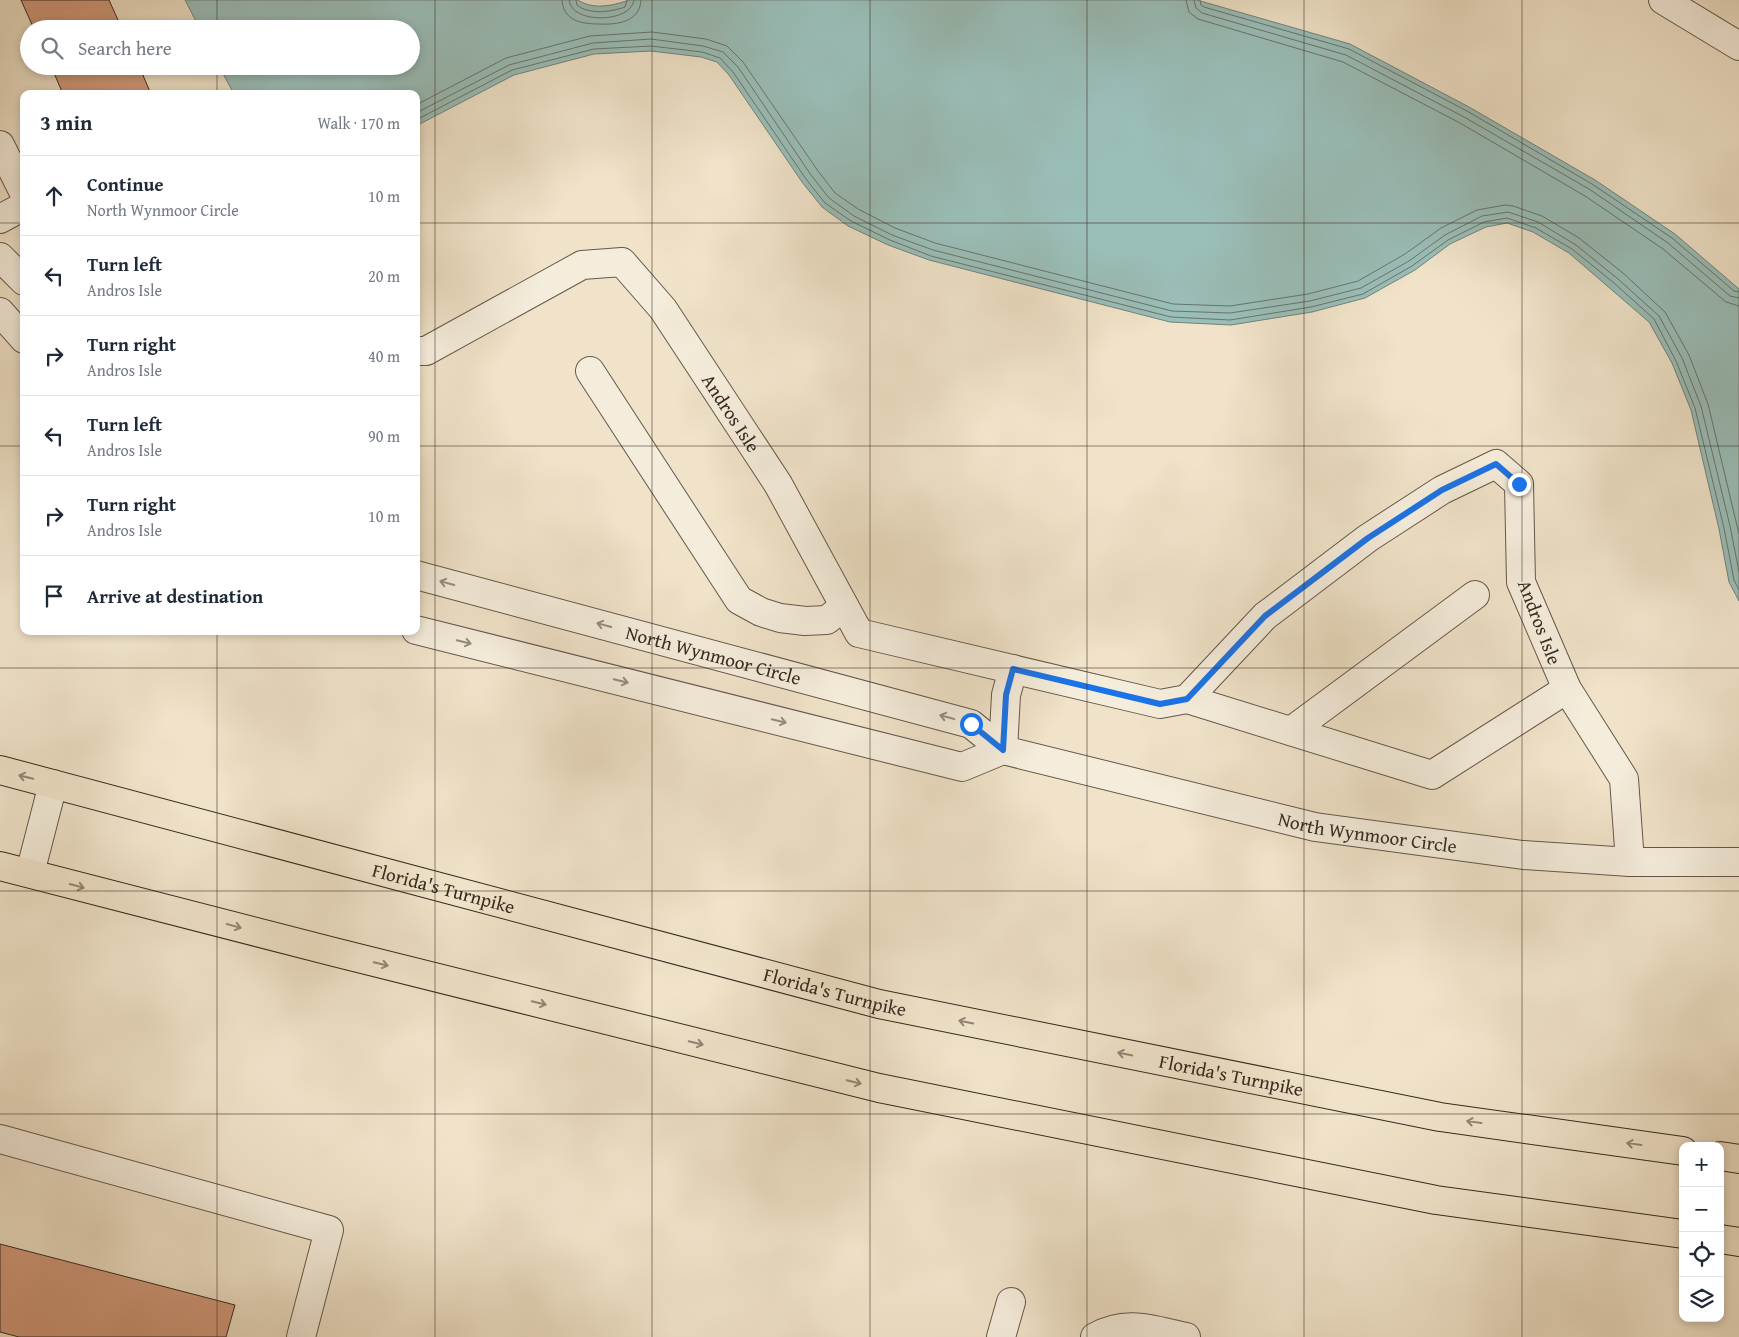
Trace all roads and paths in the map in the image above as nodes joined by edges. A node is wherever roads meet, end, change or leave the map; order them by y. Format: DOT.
graph roads {
  1 [pos="1663,0"];
  2 [pos="1739,46"];
  3 [pos="0,145"];
  4 [pos="20,185"];
  5 [pos="20,208"];
  6 [pos="0,219"];
  7 [pos="0,257"];
  8 [pos="20,277"];
  9 [pos="0,312"];
  10 [pos="20,334"];
  11 [pos="420,351"];
  12 [pos="590,371"];
  13 [pos="420,576"];
  14 [pos="1475,595"];
  15 [pos="844,606"];
  16 [pos="420,631"];
  17 [pos="1013,669"];
  18 [pos="1567,689"];
  19 [pos="1187,699"];
  20 [pos="1291,731"];
  21 [pos="1003,750"];
  22 [pos="0,770"];
  23 [pos="53,784"];
  24 [pos="1630,862"];
  25 [pos="1739,862"];
  26 [pos="0,866"];
  27 [pos="30,873"];
  28 [pos="0,1139"];
  29 [pos="1679,1150"];
  30 [pos="1724,1157"];
  31 [pos="1739,1159"];
  32 [pos="1679,1233"];
  33 [pos="1724,1240"];
  34 [pos="1739,1242"];
  35 [pos="1011,1302"];
  36 [pos="301,1337"];
  37 [pos="1001,1337"];
  38 [pos="1095,1337"];
  39 [pos="1186,1337"];
  1 -- 2 [label="street"];
  3 -- 4 [label="street"];
  5 -- 6 [label="street"];
  7 -- 8 [label="street"];
  9 -- 10 [label="street"];
  11 -- 15 [label="street, Andros Isle"];
  12 -- 15 [label="street"];
  21 -- 13 [label="street, North Wynmoor Circle, one-way"];
  14 -- 20 [label="street"];
  15 -- 17 [label="street, Andros Isle"];
  16 -- 21 [label="street, one-way"];
  17 -- 19 [label="street, Andros Isle"];
  17 -- 21 [label="street"];
  18 -- 19 [label="street, Andros Isle"];
  18 -- 20 [label="street"];
  18 -- 24 [label="street, Andros Isle"];
  19 -- 20 [label="street"];
  21 -- 24 [label="street, North Wynmoor Circle"];
  23 -- 22 [label="highway, Florida's Turnpike, one-way"];
  23 -- 27 [label="street"];
  29 -- 23 [label="highway, Florida's Turnpike, one-way"];
  24 -- 25 [label="street, North Wynmoor Circle"];
  26 -- 27 [label="highway"];
  27 -- 32 [label="highway, one-way"];
  28 -- 36 [label="street"];
  30 -- 31 [label="highway"];
  33 -- 34 [label="highway"];
  35 -- 37 [label="street"];
  38 -- 39 [label="street"];
}
